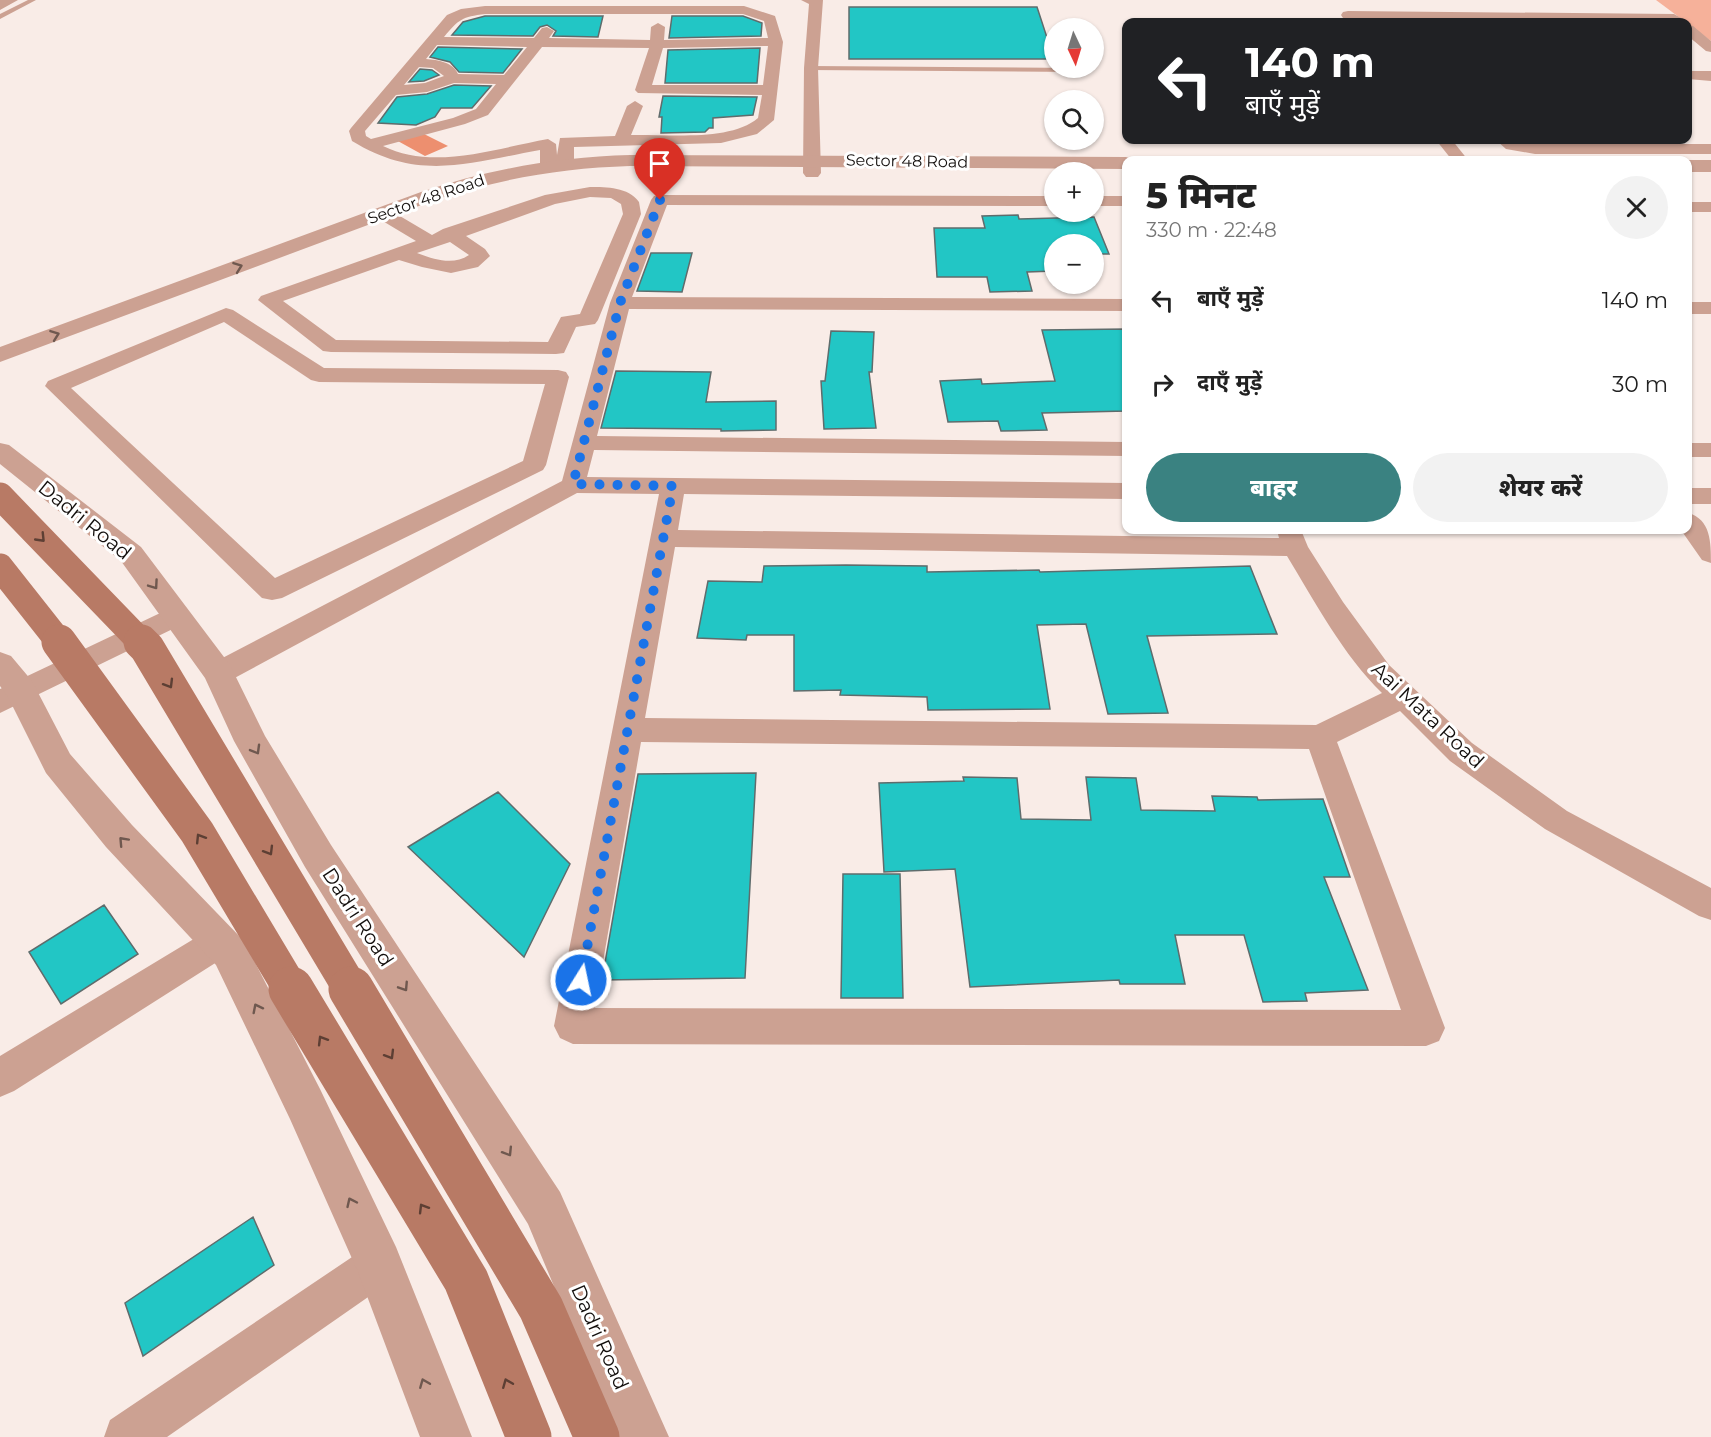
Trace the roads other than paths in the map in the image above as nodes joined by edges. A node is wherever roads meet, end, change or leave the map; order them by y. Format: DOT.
graph roads {
  1 [pos="11,0"];
  2 [pos="33,0"];
  3 [pos="808,0"];
  4 [pos="1376,0"];
  5 [pos="0,6"];
  6 [pos="1656,6"];
  7 [pos="564,10"];
  8 [pos="659,10"];
  9 [pos="1348,15"];
  10 [pos="0,17"];
  11 [pos="1382,18"];
  12 [pos="1392,18"];
  13 [pos="1673,18"];
  14 [pos="1692,32"];
  15 [pos="431,42"];
  16 [pos="538,42"];
  17 [pos="776,42"];
  18 [pos="657,44"];
  19 [pos="1711,48"];
  20 [pos="414,62"];
  21 [pos="811,68"];
  22 [pos="1044,70"];
  23 [pos="1692,75"];
  24 [pos="1711,76"];
  25 [pos="452,78"];
  26 [pos="508,80"];
  27 [pos="770,90"];
  28 [pos="389,91"];
  29 [pos="635,105"];
  30 [pos="621,141"];
  31 [pos="1447,144"];
  32 [pos="1510,144"];
  33 [pos="368,145"];
  34 [pos="1711,149"];
  35 [pos="1457,156"];
  36 [pos="1122,163"];
  37 [pos="557,165"];
  38 [pos="811,166"];
  39 [pos="1692,166"];
  40 [pos="1711,166"];
  41 [pos="1044,174"];
  42 [pos="1104,175"];
  43 [pos="1122,175"];
  44 [pos="1692,179"];
  45 [pos="1711,179"];
  46 [pos="1044,201"];
  47 [pos="1104,201"];
  48 [pos="1122,201"];
  49 [pos="1692,207"];
  50 [pos="1711,207"];
  51 [pos="390,218"];
  52 [pos="450,233"];
  53 [pos="429,241"];
  54 [pos="398,253"];
  55 [pos="620,303"];
  56 [pos="1122,305"];
  57 [pos="1692,308"];
  58 [pos="1711,308"];
  59 [pos="138,343"];
  60 [pos="0,355"];
  61 [pos="0,374"];
  62 [pos="584,443"];
  63 [pos="1122,449"];
  64 [pos="1692,450"];
  65 [pos="1711,450"];
  66 [pos="0,451"];
  67 [pos="573,484"];
  68 [pos="673,486"];
  69 [pos="1122,491"];
  70 [pos="0,496"];
  71 [pos="1692,496"];
  72 [pos="1711,496"];
  73 [pos="1692,526"];
  74 [pos="663,538"];
  75 [pos="1292,538"];
  76 [pos="1710,550"];
  77 [pos="0,567"];
  78 [pos="175,616"];
  79 [pos="219,673"];
  80 [pos="7,685"];
  81 [pos="1403,696"];
  82 [pos="628,730"];
  83 [pos="1320,737"];
  84 [pos="1711,905"];
  85 [pos="219,942"];
  86 [pos="0,1078"];
  87 [pos="379,1264"];
  88 [pos="127,1437"];
  89 [pos="446,1437"];
  90 [pos="529,1437"];
  91 [pos="597,1437"];
  92 [pos="643,1437"];
  1 -- 5 [label="street"];
  2 -- 10 [label="lane"];
  3 -- 21 [label="street"];
  4 -- 12 [label="street"];
  6 -- 13 [label="street"];
  7 -- 8 [label="street"];
  7 -- 15 [label="street"];
  7 -- 16 [label="street"];
  8 -- 17 [label="street"];
  8 -- 18 [label="street"];
  9 -- 11 [label="street"];
  14 -- 19 [label="street"];
  15 -- 16 [label="street"];
  15 -- 20 [label="street"];
  16 -- 18 [label="street"];
  16 -- 26 [label="street"];
  17 -- 18 [label="street"];
  17 -- 27 [label="street"];
  18 -- 27 [label="street"];
  20 -- 25 [label="street"];
  20 -- 28 [label="street"];
  21 -- 22 [label="lane"];
  21 -- 38 [label="street"];
  23 -- 24 [label="street"];
  25 -- 26 [label="street"];
  25 -- 28 [label="street"];
  26 -- 33 [label="street"];
  27 -- 30 [label="street"];
  28 -- 33 [label="street"];
  29 -- 30 [label="street"];
  30 -- 37 [label="street"];
  31 -- 35 [label="street"];
  32 -- 34 [label="street"];
  33 -- 37 [label="street"];
  36 -- 38 [label="street, Sector 48 Road"];
  37 -- 38 [label="street, Sector 48 Road"];
  37 -- 51 [label="street, Sector 48 Road"];
  38 -- 41 [label="street, Sector 48 Road"];
  38 -- 51 [label="street, Sector 48 Road"];
  39 -- 40 [label="street"];
  42 -- 43 [label="street"];
  44 -- 45 [label="street"];
  46 -- 55 [label="street"];
  47 -- 48 [label="street"];
  49 -- 50 [label="street"];
  51 -- 53 [label="street"];
  60 -- 51 [label="street, Sector 48 Road, one-way"];
  51 -- 61 [label="street, Sector 48 Road"];
  52 -- 53 [label="street"];
  52 -- 54 [label="street"];
  52 -- 54 [label="street"];
  53 -- 54 [label="street"];
  55 -- 56 [label="street"];
  55 -- 62 [label="street"];
  57 -- 58 [label="street"];
  59 -- 59 [label="street"];
  62 -- 63 [label="street"];
  62 -- 67 [label="street"];
  64 -- 65 [label="street"];
  66 -- 78 [label="street, Dadri Road, one-way"];
  67 -- 68 [label="street"];
  67 -- 79 [label="street"];
  68 -- 69 [label="street"];
  68 -- 74 [label="street"];
  70 -- 91 [label="main road, one-way, bridge"];
  71 -- 72 [label="street"];
  73 -- 76 [label="street"];
  74 -- 75 [label="street"];
  74 -- 82 [label="street"];
  75 -- 81 [label="street, Aai Mata Road"];
  90 -- 77 [label="main road, one-way, bridge"];
  78 -- 79 [label="street, Dadri Road"];
  78 -- 80 [label="street"];
  79 -- 92 [label="street, Dadri Road, one-way"];
  85 -- 80 [label="street, one-way"];
  81 -- 83 [label="street"];
  81 -- 84 [label="street, Aai Mata Road"];
  82 -- 83 [label="street"];
  82 -- 83 [label="street"];
  85 -- 86 [label="street"];
  87 -- 85 [label="street, one-way"];
  87 -- 88 [label="street"];
  89 -- 87 [label="street, one-way"];
}
